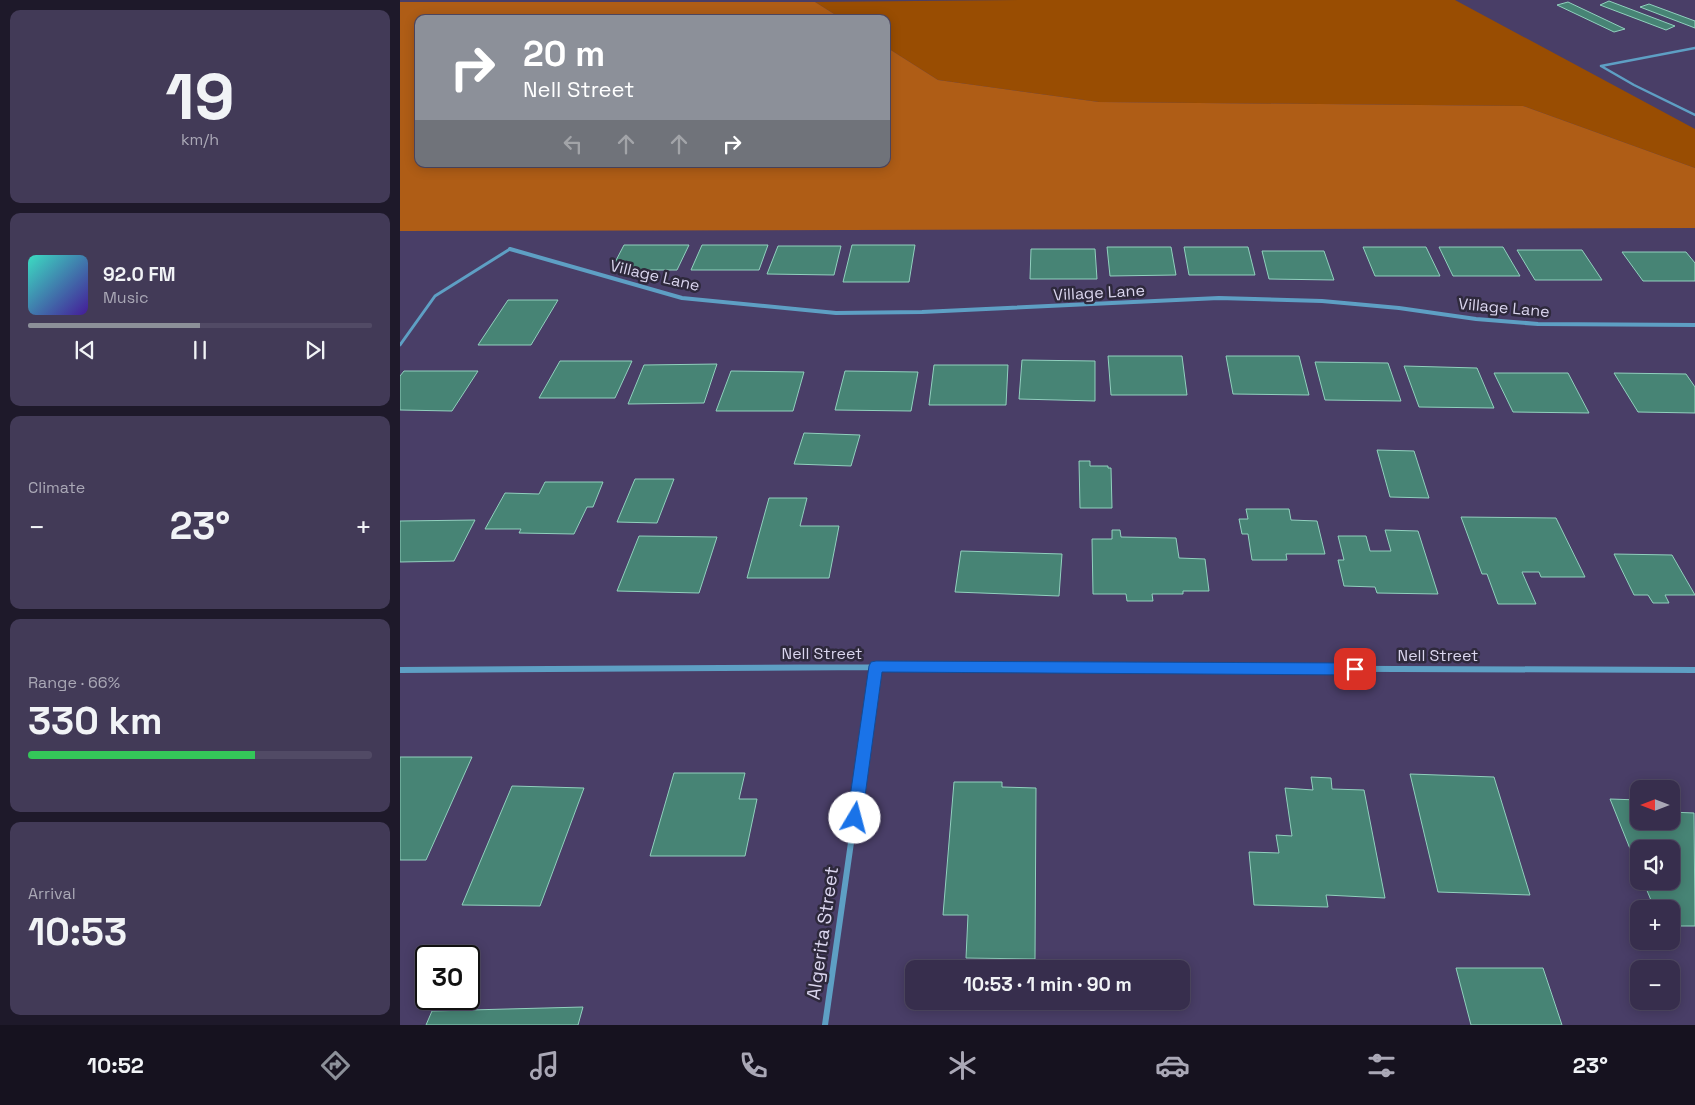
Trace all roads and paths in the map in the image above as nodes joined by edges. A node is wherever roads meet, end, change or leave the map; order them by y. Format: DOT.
graph roads {
  1 [pos="1695,48"];
  2 [pos="1695,115"];
  3 [pos="510,249"];
  4 [pos="1695,325"];
  5 [pos="400,345"];
  6 [pos="876,666"];
  7 [pos="400,670"];
  8 [pos="1695,670"];
  9 [pos="825,1025"];
  1 -- 2 [label="lane"];
  3 -- 4 [label="street, Village Lane"];
  3 -- 5 [label="lane"];
  6 -- 7 [label="street, Nell Street"];
  6 -- 8 [label="street, Nell Street"];
  6 -- 9 [label="street, Algerita Street"];
}
